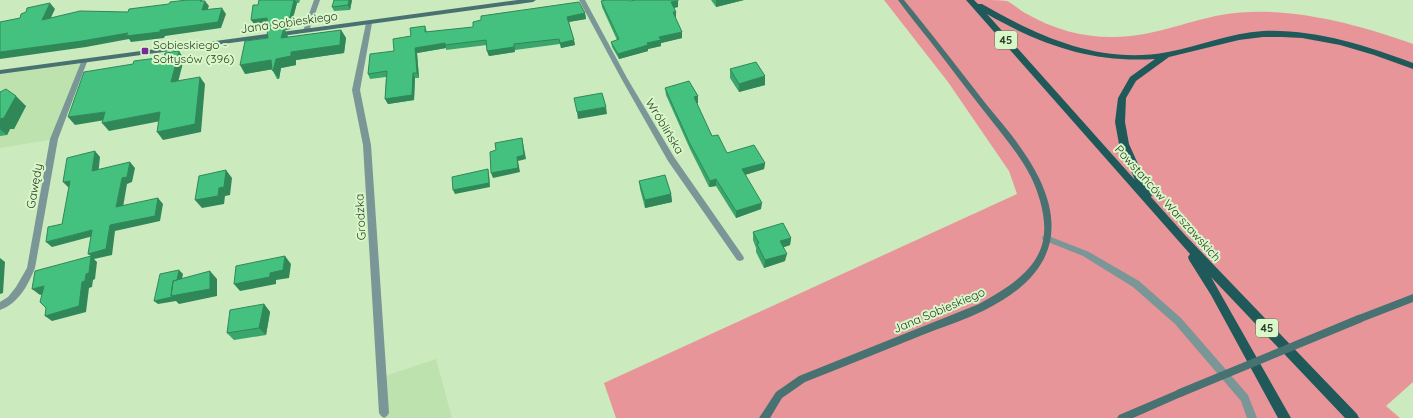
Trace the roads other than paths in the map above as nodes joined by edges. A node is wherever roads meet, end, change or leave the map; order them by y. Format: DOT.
graph roads {
  1 [pos="316,0"];
  2 [pos="533,0"];
  3 [pos="582,0"];
  4 [pos="901,0"];
  5 [pos="971,1"];
  6 [pos="369,23"];
  7 [pos="306,32"];
  8 [pos="1167,55"];
  9 [pos="84,62"];
  10 [pos="1413,66"];
  11 [pos="0,72"];
  12 [pos="1152,205"];
  13 [pos="1046,238"];
  14 [pos="1181,238"];
  15 [pos="740,258"];
  16 [pos="1413,298"];
  17 [pos="0,306"];
  18 [pos="384,413"];
  19 [pos="764,418"];
  20 [pos="1122,418"];
  21 [pos="1252,418"];
  22 [pos="1285,418"];
  23 [pos="1353,418"];
  1 -- 7 [label="street"];
  2 -- 6 [label="street, Jana Sobieskiego"];
  3 -- 15 [label="street, Wróblińska"];
  4 -- 13 [label="street, Jana Sobieskiego"];
  5 -- 8 [label="main road"];
  5 -- 12 [label="main road, Powstańców Warszawskich / 45"];
  6 -- 7 [label="street, Jana Sobieskiego"];
  6 -- 18 [label="street, Grodzka"];
  7 -- 9 [label="street, Jana Sobieskiego"];
  8 -- 10 [label="main road"];
  8 -- 12 [label="main road"];
  9 -- 11 [label="street, Jana Sobieskiego"];
  9 -- 17 [label="street, Gawędy"];
  12 -- 14 [label="main road, Powstańców Warszawskich / 45"];
  13 -- 19 [label="street, Jana Sobieskiego"];
  13 -- 21 [label="street"];
  14 -- 22 [label="main road"];
  14 -- 23 [label="main road, Powstańców Warszawskich / 45"];
  16 -- 20 [label="street, bridge"];
}
